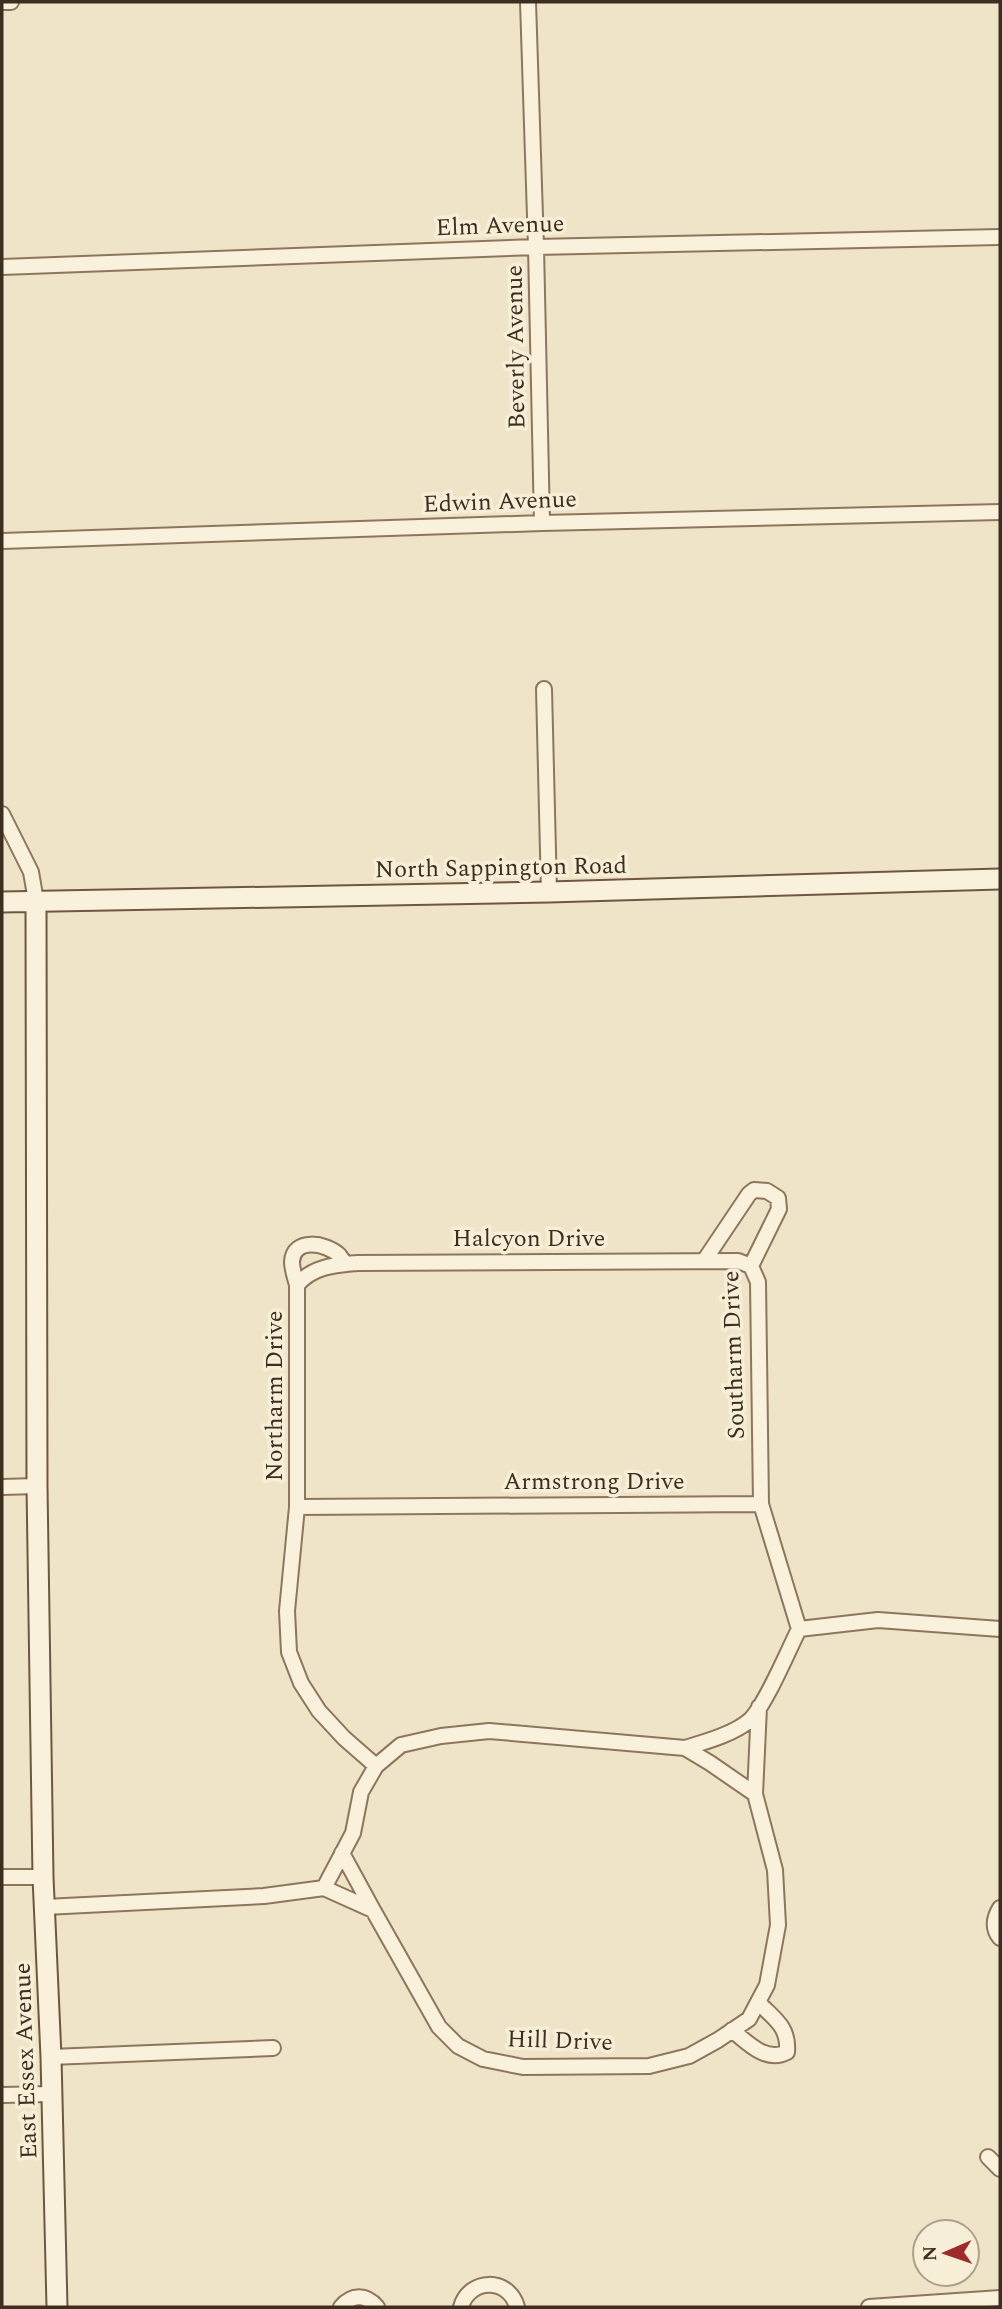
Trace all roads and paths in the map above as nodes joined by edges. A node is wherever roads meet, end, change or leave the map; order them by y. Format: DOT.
graph roads {
  1 [pos="2,2"];
  2 [pos="11,2"];
  3 [pos="528,2"];
  4 [pos="1000,237"];
  5 [pos="537,247"];
  6 [pos="2,267"];
  7 [pos="1000,512"];
  8 [pos="542,523"];
  9 [pos="2,541"];
  10 [pos="544,689"];
  11 [pos="2,814"];
  12 [pos="1000,879"];
  13 [pos="549,892"];
  14 [pos="36,901"];
  15 [pos="2,902"];
  16 [pos="704,1261"];
  17 [pos="345,1264"];
  18 [pos="751,1266"];
  19 [pos="309,1274"];
  20 [pos="298,1285"];
  21 [pos="37,1486"];
  22 [pos="2,1487"];
  23 [pos="761,1504"];
  24 [pos="297,1507"];
  25 [pos="799,1629"];
  26 [pos="1000,1629"];
  27 [pos="759,1707"];
  28 [pos="685,1748"];
  29 [pos="376,1766"];
  30 [pos="755,1794"];
  31 [pos="342,1853"];
  32 [pos="2,1877"];
  33 [pos="43,1877"];
  34 [pos="324,1888"];
  35 [pos="45,1907"];
  36 [pos="1000,1908"];
  37 [pos="373,1910"];
  38 [pos="1000,1938"];
  39 [pos="758,2002"];
  40 [pos="732,2030"];
  41 [pos="273,2048"];
  42 [pos="51,2057"];
  43 [pos="51,2094"];
  44 [pos="2,2095"];
  45 [pos="988,2158"];
  46 [pos="1000,2169"];
  47 [pos="1000,2298"];
  48 [pos="57,2307"];
  49 [pos="341,2307"];
  50 [pos="377,2307"];
  51 [pos="461,2307"];
  52 [pos="517,2307"];
  53 [pos="869,2307"];
  1 -- 2 [label="street"];
  3 -- 5 [label="street, Beverly Avenue"];
  4 -- 5 [label="street, Elm Avenue"];
  5 -- 6 [label="street, Elm Avenue"];
  5 -- 8 [label="street, Beverly Avenue"];
  7 -- 8 [label="street, Edwin Avenue"];
  8 -- 9 [label="street, Edwin Avenue"];
  10 -- 13 [label="street"];
  11 -- 14 [label="street, East Essex Avenue"];
  12 -- 13 [label="street, North Sappington Road"];
  13 -- 14 [label="street, North Sappington Road"];
  14 -- 15 [label="street, North Sappington Road"];
  14 -- 21 [label="street, East Essex Avenue"];
  16 -- 17 [label="street, Halcyon Drive"];
  16 -- 18 [label="street, Halcyon Drive"];
  16 -- 18 [label="street, Southarm Drive"];
  17 -- 19 [label="street, Halcyon Drive"];
  17 -- 20 [label="street, Northarm Drive"];
  18 -- 23 [label="street, Southarm Drive"];
  19 -- 20 [label="street, Northarm Drive"];
  20 -- 24 [label="street, Northarm Drive"];
  21 -- 22 [label="street"];
  21 -- 33 [label="street, East Essex Avenue"];
  23 -- 24 [label="street, Armstrong Drive"];
  23 -- 25 [label="street"];
  24 -- 29 [label="street, Northarm Drive"];
  25 -- 26 [label="street"];
  25 -- 27 [label="street, Hill Drive"];
  27 -- 28 [label="street, Hill Drive"];
  27 -- 30 [label="street, Hill Drive"];
  28 -- 29 [label="street, Hill Drive"];
  28 -- 30 [label="street, Hill Drive"];
  29 -- 31 [label="street, Hill Drive"];
  30 -- 39 [label="street, Hill Drive"];
  31 -- 34 [label="street, Hill Drive"];
  31 -- 37 [label="street, Hill Drive"];
  32 -- 33 [label="street"];
  33 -- 35 [label="street, East Essex Avenue"];
  34 -- 35 [label="street"];
  34 -- 37 [label="street"];
  35 -- 42 [label="street, East Essex Avenue"];
  36 -- 38 [label="street"];
  37 -- 40 [label="street, Hill Drive"];
  39 -- 40 [label="street, Hill Drive"];
  39 -- 40 [label="street"];
  41 -- 42 [label="street"];
  42 -- 43 [label="street, East Essex Avenue"];
  43 -- 44 [label="street"];
  43 -- 48 [label="street, East Essex Avenue"];
  45 -- 46 [label="street"];
  47 -- 53 [label="street"];
  49 -- 50 [label="street"];
  51 -- 52 [label="street"];
}
